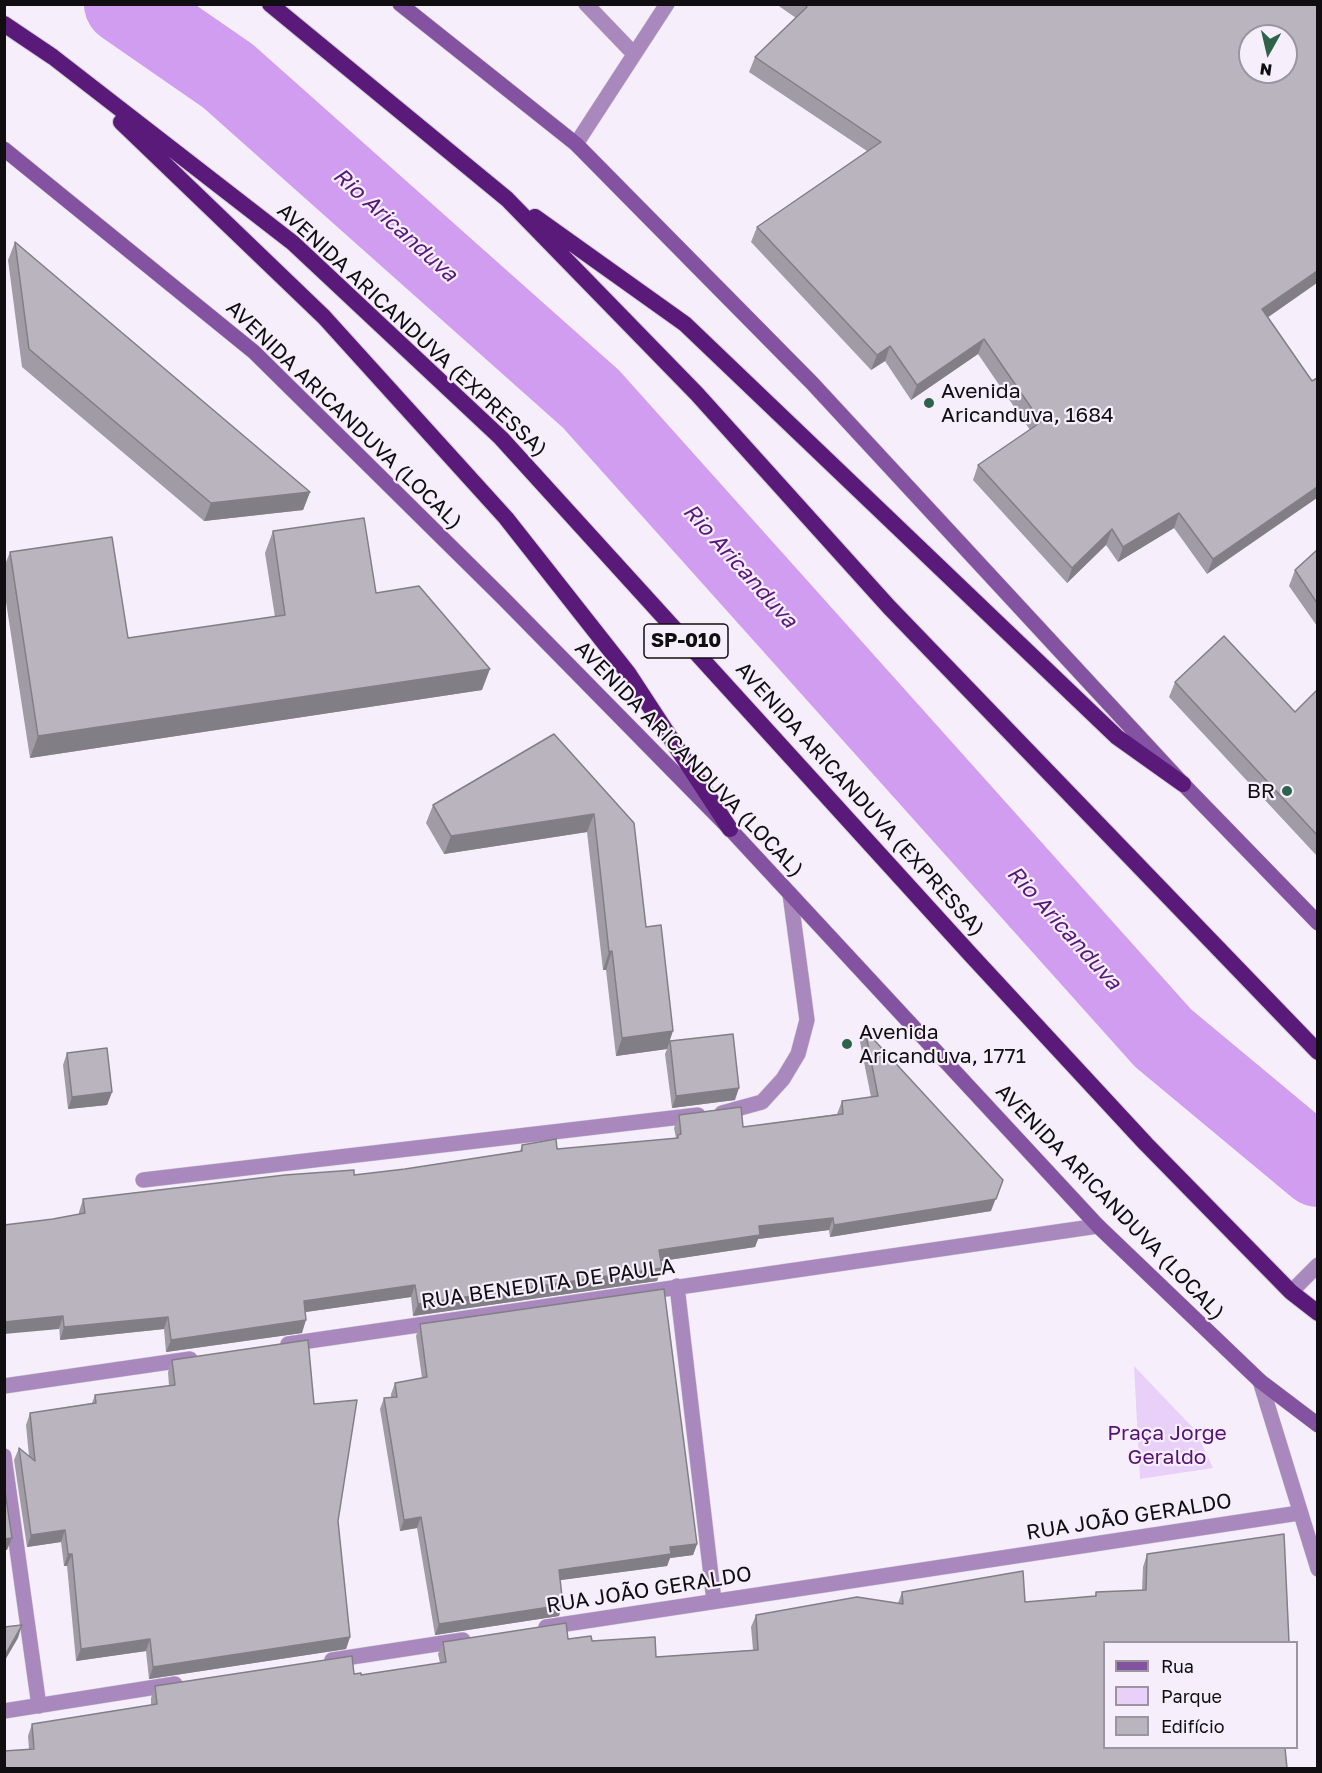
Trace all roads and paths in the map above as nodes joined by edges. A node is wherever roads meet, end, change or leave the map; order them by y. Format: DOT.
graph roads {
  1 [pos="270,4"];
  2 [pos="400,4"];
  3 [pos="586,4"];
  4 [pos="667,4"];
  5 [pos="4,24"];
  6 [pos="634,54"];
  7 [pos="53,57"];
  8 [pos="576,144"];
  9 [pos="4,149"];
  10 [pos="507,199"];
  11 [pos="1183,784"];
  12 [pos="730,829"];
  13 [pos="790,894"];
  14 [pos="1317,922"];
  15 [pos="1317,1052"];
  16 [pos="143,1180"];
  17 [pos="1098,1226"];
  18 [pos="1313,1269"];
  19 [pos="677,1286"];
  20 [pos="1291,1293"];
  21 [pos="1317,1313"];
  22 [pos="276,1346"];
  23 [pos="205,1356"];
  24 [pos="1260,1381"];
  25 [pos="4,1386"];
  26 [pos="1317,1425"];
  27 [pos="4,1456"];
  28 [pos="1299,1513"];
  29 [pos="1317,1569"];
  30 [pos="714,1601"];
  31 [pos="526,1630"];
  32 [pos="479,1637"];
  33 [pos="315,1662"];
  34 [pos="185,1682"];
  35 [pos="39,1706"];
  36 [pos="4,1711"];
  1 -- 10 [label="highway"];
  2 -- 8 [label="main road"];
  3 -- 6 [label="street"];
  4 -- 6 [label="street"];
  5 -- 7 [label="highway, AVENIDA ARICANDUVA (EXPRESSA) / SP-010"];
  6 -- 8 [label="street"];
  7 -- 12 [label="highway"];
  7 -- 20 [label="highway, AVENIDA ARICANDUVA (EXPRESSA) / SP-010"];
  8 -- 11 [label="main road"];
  9 -- 12 [label="main road, AVENIDA ARICANDUVA (LOCAL)"];
  10 -- 11 [label="highway"];
  10 -- 15 [label="highway"];
  11 -- 14 [label="main road"];
  12 -- 13 [label="main road, AVENIDA ARICANDUVA (LOCAL)"];
  13 -- 16 [label="street"];
  13 -- 17 [label="main road, AVENIDA ARICANDUVA (LOCAL)"];
  17 -- 19 [label="street, RUA BENEDITA DE PAULA"];
  17 -- 24 [label="main road, AVENIDA ARICANDUVA (LOCAL)"];
  18 -- 20 [label="street"];
  19 -- 22 [label="street, RUA BENEDITA DE PAULA"];
  19 -- 30 [label="street"];
  20 -- 21 [label="highway, AVENIDA ARICANDUVA (EXPRESSA) / SP-010"];
  23 -- 25 [label="street"];
  24 -- 26 [label="main road, AVENIDA ARICANDUVA (LOCAL)"];
  24 -- 28 [label="street"];
  27 -- 35 [label="street"];
  28 -- 29 [label="street"];
  28 -- 30 [label="street, RUA JOÃO GERALDO"];
  30 -- 31 [label="street, RUA JOÃO GERALDO"];
  32 -- 33 [label="street"];
  34 -- 35 [label="street"];
  35 -- 36 [label="street"];
}
